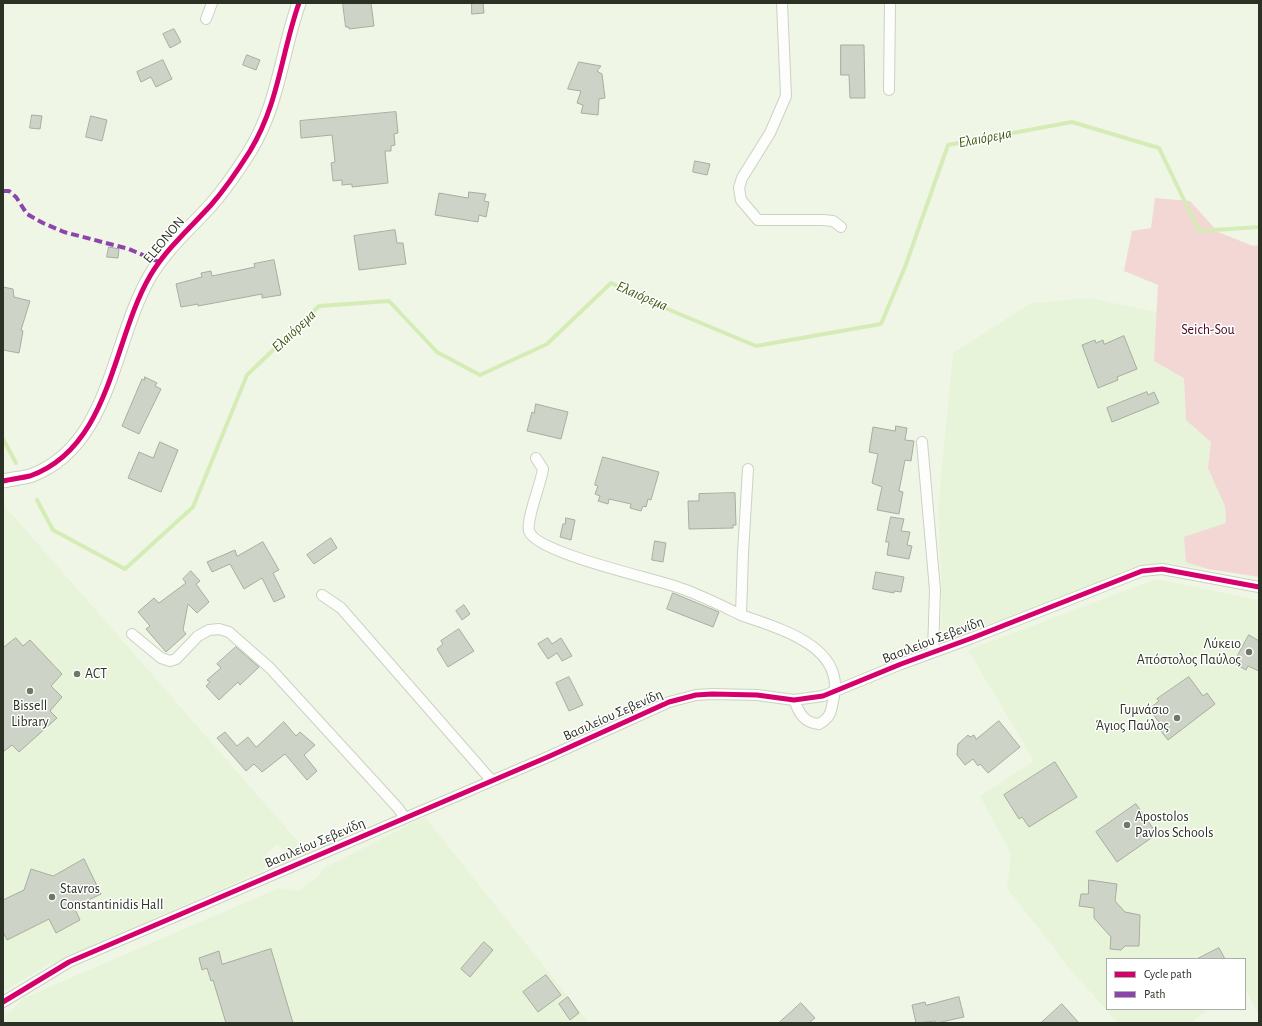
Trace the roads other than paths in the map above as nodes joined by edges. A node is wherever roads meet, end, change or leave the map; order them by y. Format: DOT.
graph roads {
  1 [pos="212,3"];
  2 [pos="299,3"];
  3 [pos="782,3"];
  4 [pos="890,3"];
  5 [pos="206,20"];
  6 [pos="889,90"];
  7 [pos="841,226"];
  8 [pos="922,442"];
  9 [pos="536,458"];
  10 [pos="748,469"];
  11 [pos="3,481"];
  12 [pos="1259,587"];
  13 [pos="322,595"];
  14 [pos="741,615"];
  15 [pos="132,634"];
  16 [pos="934,652"];
  17 [pos="834,692"];
  18 [pos="794,700"];
  19 [pos="492,780"];
  20 [pos="405,818"];
  21 [pos="3,1002"];
  1 -- 5 [label="street"];
  2 -- 11 [label="street, ELEONON"];
  3 -- 7 [label="street"];
  4 -- 6 [label="street"];
  8 -- 16 [label="street"];
  9 -- 14 [label="street"];
  10 -- 14 [label="street"];
  12 -- 16 [label="street, Βασιλείου Σεβενίδη"];
  13 -- 19 [label="street"];
  14 -- 17 [label="street"];
  15 -- 20 [label="street"];
  16 -- 17 [label="street, Βασιλείου Σεβενίδη"];
  17 -- 18 [label="street, Βασιλείου Σεβενίδη"];
  17 -- 18 [label="street"];
  18 -- 19 [label="street, Βασιλείου Σεβενίδη"];
  19 -- 20 [label="street, Βασιλείου Σεβενίδη"];
  20 -- 21 [label="street, Βασιλείου Σεβενίδη"];
}
